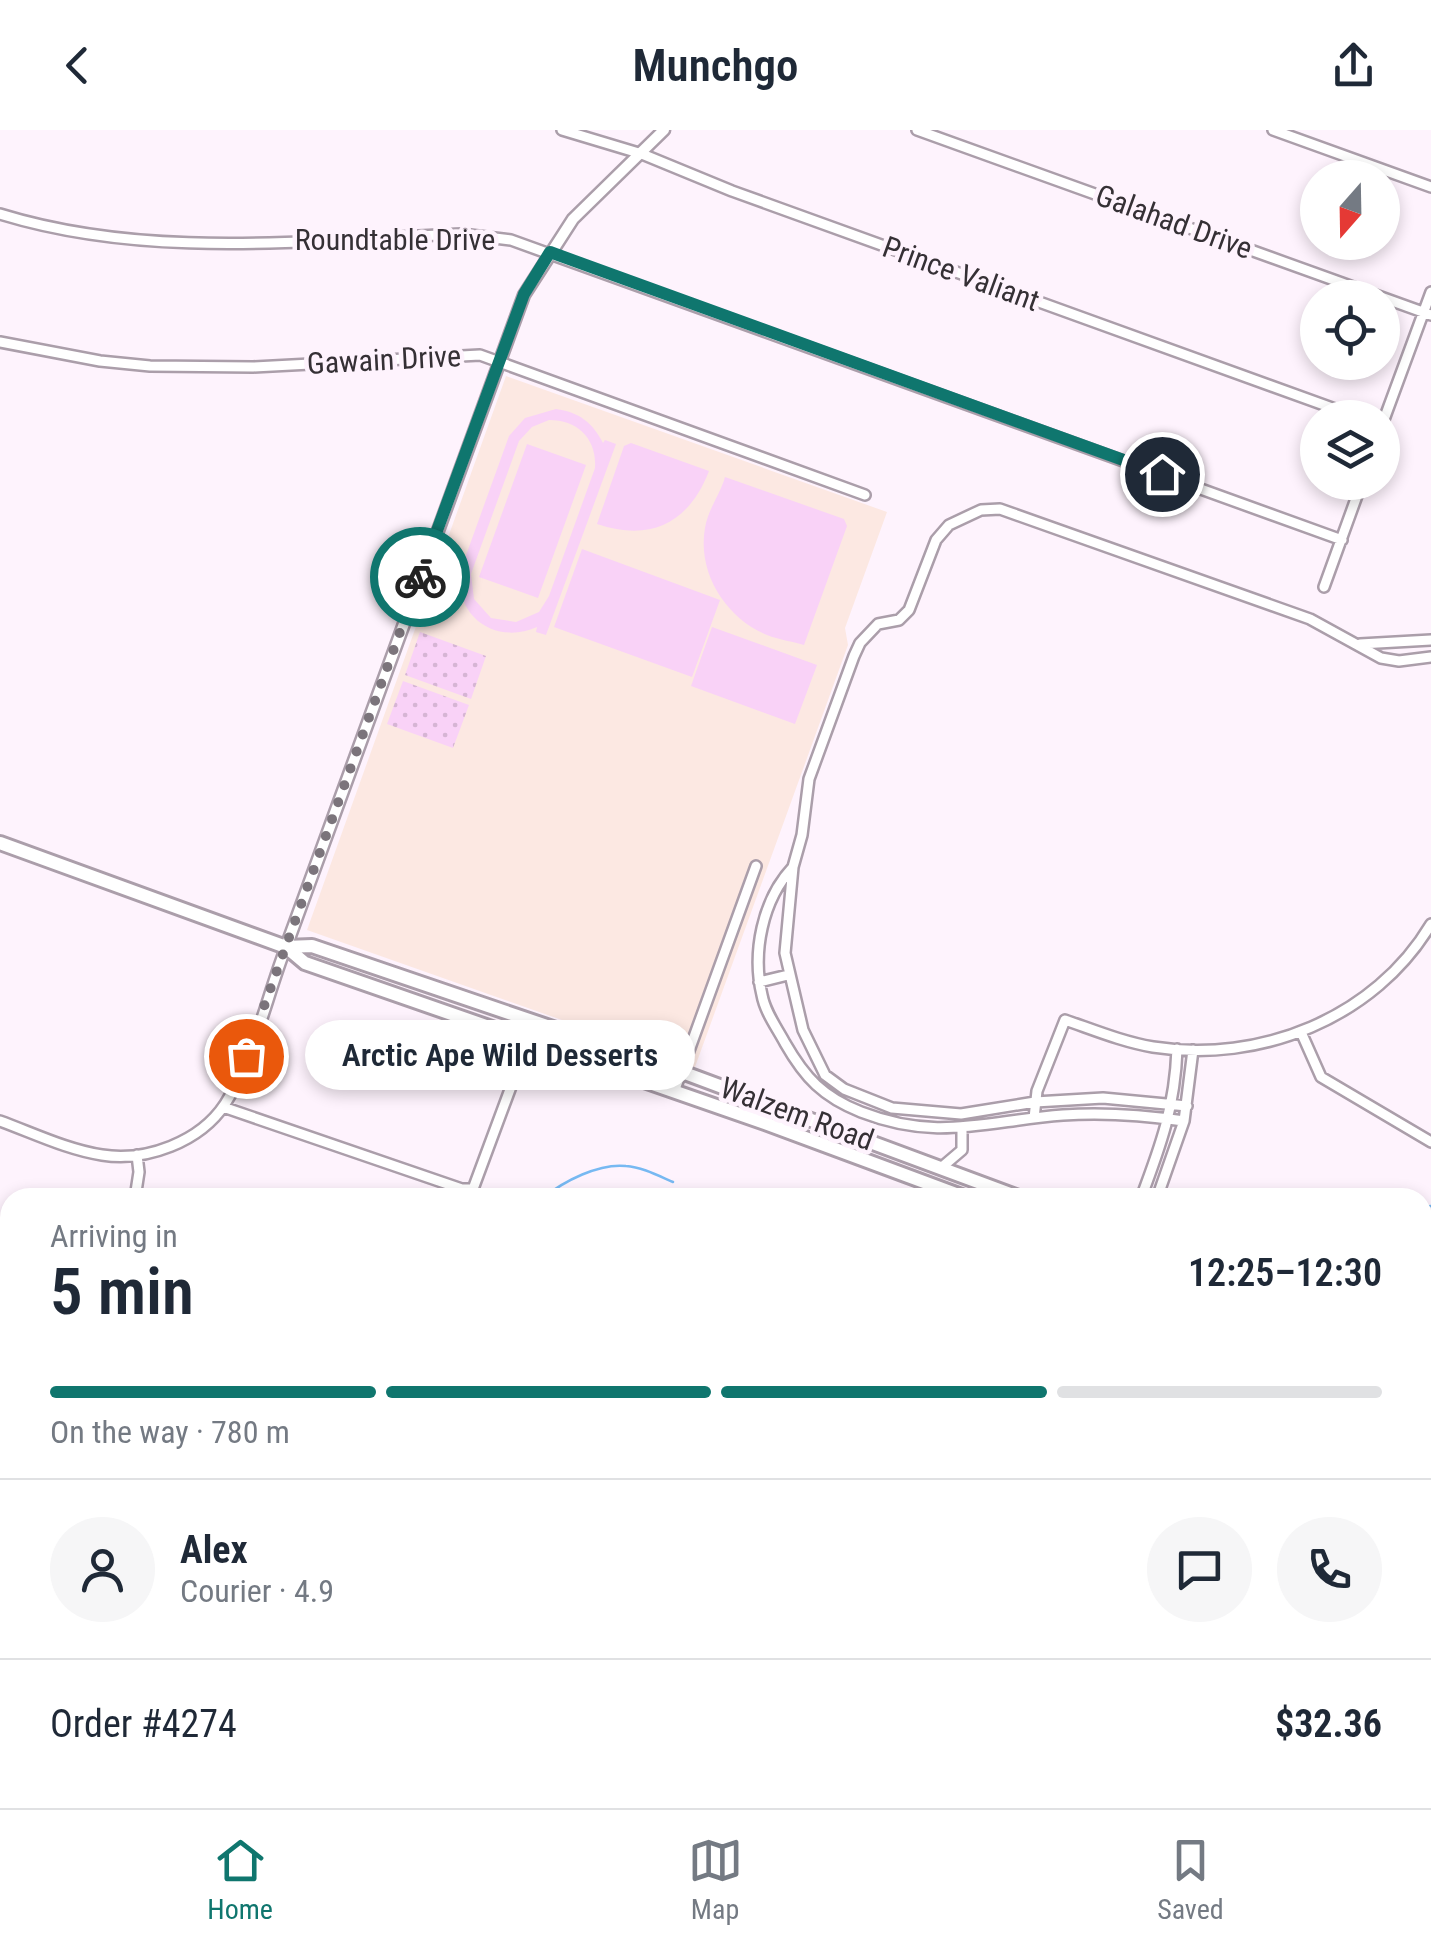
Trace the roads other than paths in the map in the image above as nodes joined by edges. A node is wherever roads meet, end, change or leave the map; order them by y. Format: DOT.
graph roads {
  1 [pos="562,130"];
  2 [pos="664,130"];
  3 [pos="917,130"];
  4 [pos="1272,130"];
  5 [pos="642,154"];
  6 [pos="1431,187"];
  7 [pos="0,214"];
  8 [pos="550,252"];
  9 [pos="1431,292"];
  10 [pos="1428,314"];
  11 [pos="0,342"];
  12 [pos="497,362"];
  13 [pos="1310,400"];
  14 [pos="1392,400"];
  15 [pos="865,496"];
  16 [pos="1356,500"];
  17 [pos="1342,540"];
  18 [pos="1324,588"];
  19 [pos="1431,640"];
  20 [pos="1398,642"];
  21 [pos="1357,644"];
  22 [pos="1431,657"];
  23 [pos="1398,661"];
  24 [pos="0,842"];
  25 [pos="756,866"];
  26 [pos="793,868"];
  27 [pos="764,919"];
  28 [pos="787,921"];
  29 [pos="1431,924"];
  30 [pos="286,947"];
  31 [pos="788,975"];
  32 [pos="759,982"];
  33 [pos="1301,1032"];
  34 [pos="528,1040"];
  35 [pos="603,1045"];
  36 [pos="1177,1050"];
  37 [pos="1192,1050"];
  38 [pos="682,1072"];
  39 [pos="674,1092"];
  40 [pos="1035,1102"];
  41 [pos="1173,1104"];
  42 [pos="1187,1106"];
  43 [pos="223,1107"];
  44 [pos="1034,1118"];
  45 [pos="1169,1119"];
  46 [pos="0,1122"];
  47 [pos="1184,1122"];
  48 [pos="962,1129"];
  49 [pos="1431,1142"];
  50 [pos="137,1156"];
  51 [pos="942,1167"];
  52 [pos="137,1188"];
  53 [pos="459,1188"];
  54 [pos="477,1188"];
  55 [pos="931,1188"];
  56 [pos="950,1188"];
  57 [pos="980,1188"];
  58 [pos="996,1188"];
  59 [pos="1145,1188"];
  60 [pos="1161,1188"];
  1 -- 5 [label="street, Prince Valiant"];
  2 -- 5 [label="street"];
  3 -- 10 [label="street, Galahad Drive"];
  4 -- 6 [label="street"];
  5 -- 8 [label="street"];
  5 -- 13 [label="street, Prince Valiant"];
  7 -- 8 [label="street, Roundtable Drive"];
  8 -- 12 [label="street"];
  8 -- 17 [label="street, Roundtable Drive"];
  9 -- 10 [label="street"];
  10 -- 14 [label="street"];
  11 -- 12 [label="street, Gawain Drive"];
  12 -- 15 [label="street, Gawain Drive"];
  12 -- 30 [label="street"];
  16 -- 17 [label="street"];
  17 -- 18 [label="street"];
  19 -- 20 [label="street"];
  20 -- 21 [label="street"];
  20 -- 23 [label="street"];
  21 -- 23 [label="street"];
  21 -- 26 [label="street"];
  22 -- 23 [label="street"];
  24 -- 30 [label="main road, Walzem Road"];
  25 -- 38 [label="street"];
  26 -- 27 [label="street"];
  26 -- 28 [label="street"];
  27 -- 28 [label="street"];
  27 -- 32 [label="street"];
  28 -- 31 [label="street"];
  29 -- 33 [label="street"];
  30 -- 34 [label="main road, Walzem Road"];
  30 -- 35 [label="main road, Walzem Road"];
  30 -- 43 [label="street"];
  31 -- 32 [label="street"];
  31 -- 40 [label="street"];
  32 -- 48 [label="street"];
  33 -- 37 [label="street"];
  33 -- 49 [label="street"];
  34 -- 35 [label="main road"];
  34 -- 39 [label="main road, Walzem Road"];
  34 -- 54 [label="street"];
  35 -- 38 [label="main road, Walzem Road"];
  36 -- 37 [label="street"];
  36 -- 40 [label="street"];
  36 -- 41 [label="street"];
  37 -- 42 [label="street"];
  38 -- 39 [label="street"];
  38 -- 51 [label="main road, Walzem Road"];
  39 -- 55 [label="main road, Walzem Road"];
  40 -- 41 [label="street"];
  40 -- 44 [label="street"];
  41 -- 42 [label="street"];
  41 -- 45 [label="street"];
  42 -- 47 [label="street"];
  43 -- 50 [label="street"];
  43 -- 53 [label="street"];
  44 -- 45 [label="street"];
  44 -- 48 [label="street"];
  45 -- 47 [label="street"];
  45 -- 59 [label="street"];
  46 -- 50 [label="street"];
  47 -- 60 [label="street"];
  48 -- 51 [label="street"];
  50 -- 52 [label="street"];
  51 -- 58 [label="main road, Walzem Road"];
  56 -- 57 [label="main road"];
}
